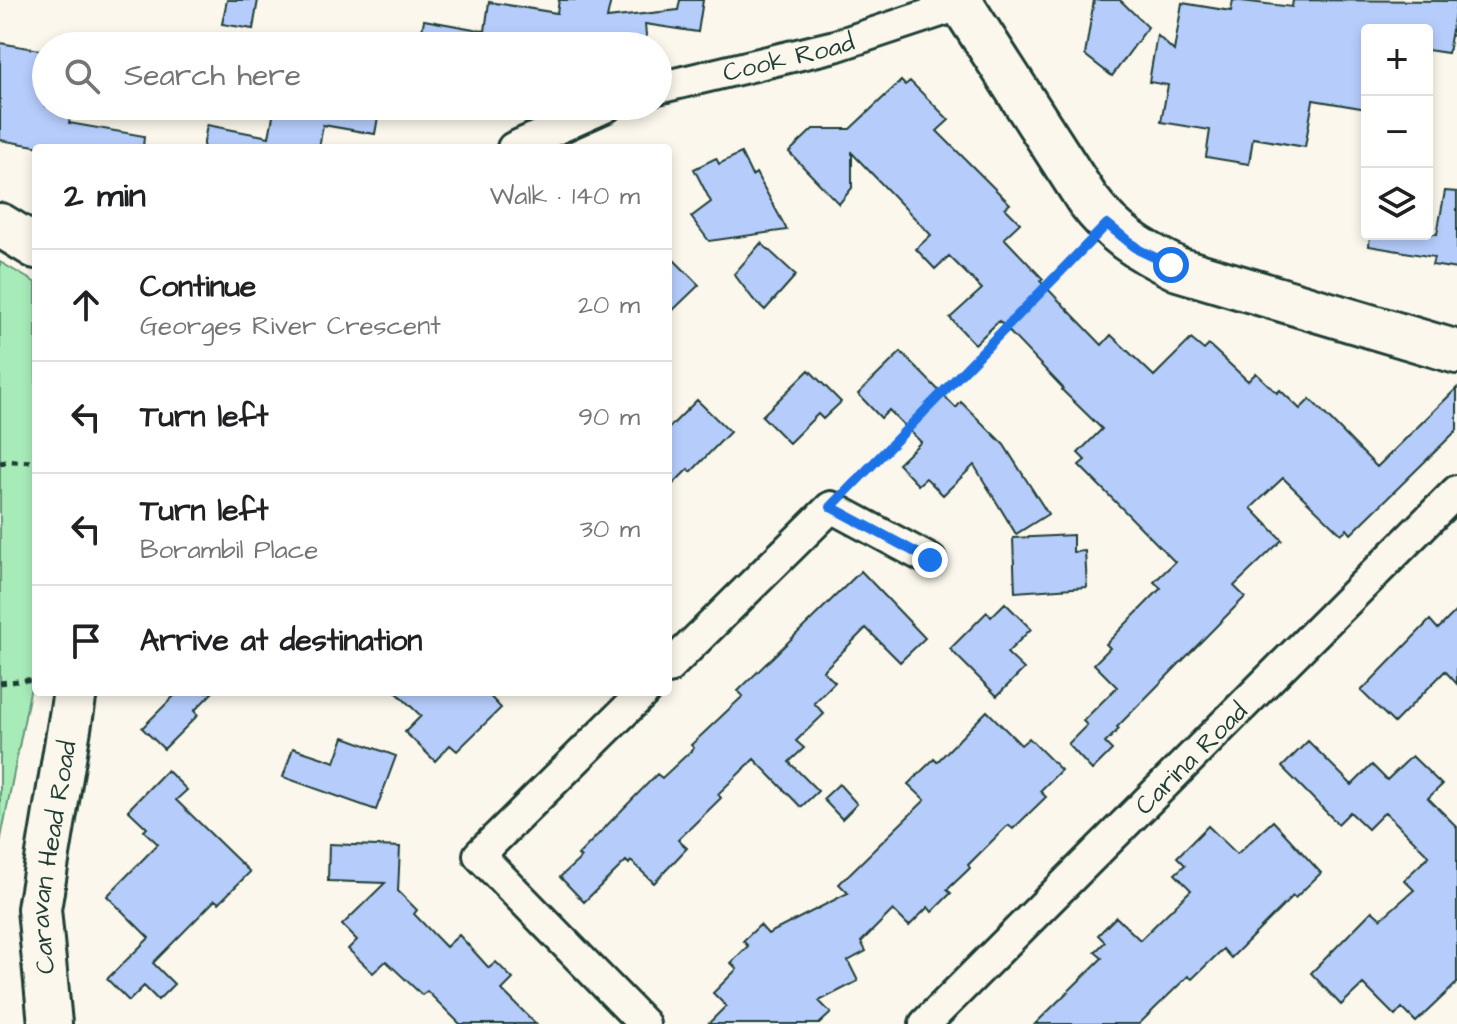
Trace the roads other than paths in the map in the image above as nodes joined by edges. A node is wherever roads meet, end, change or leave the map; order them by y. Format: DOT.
graph roads {
  1 [pos="960,2"];
  2 [pos="672,85"];
  3 [pos="576,120"];
  4 [pos="522,144"];
  5 [pos="0,225"];
  6 [pos="32,245"];
  7 [pos="1457,352"];
  8 [pos="1457,491"];
  9 [pos="930,560"];
  10 [pos="672,664"];
  11 [pos="74,696"];
  12 [pos="640,696"];
  13 [pos="50,1024"];
  14 [pos="644,1024"];
  15 [pos="925,1024"];
  1 -- 2 [label="street, Cook Road"];
  1 -- 7 [label="street"];
  3 -- 4 [label="street"];
  5 -- 6 [label="street"];
  8 -- 15 [label="street, Carina Road"];
  9 -- 10 [label="street"];
  11 -- 13 [label="street, Caravan Head Road"];
  12 -- 14 [label="street"];
}
